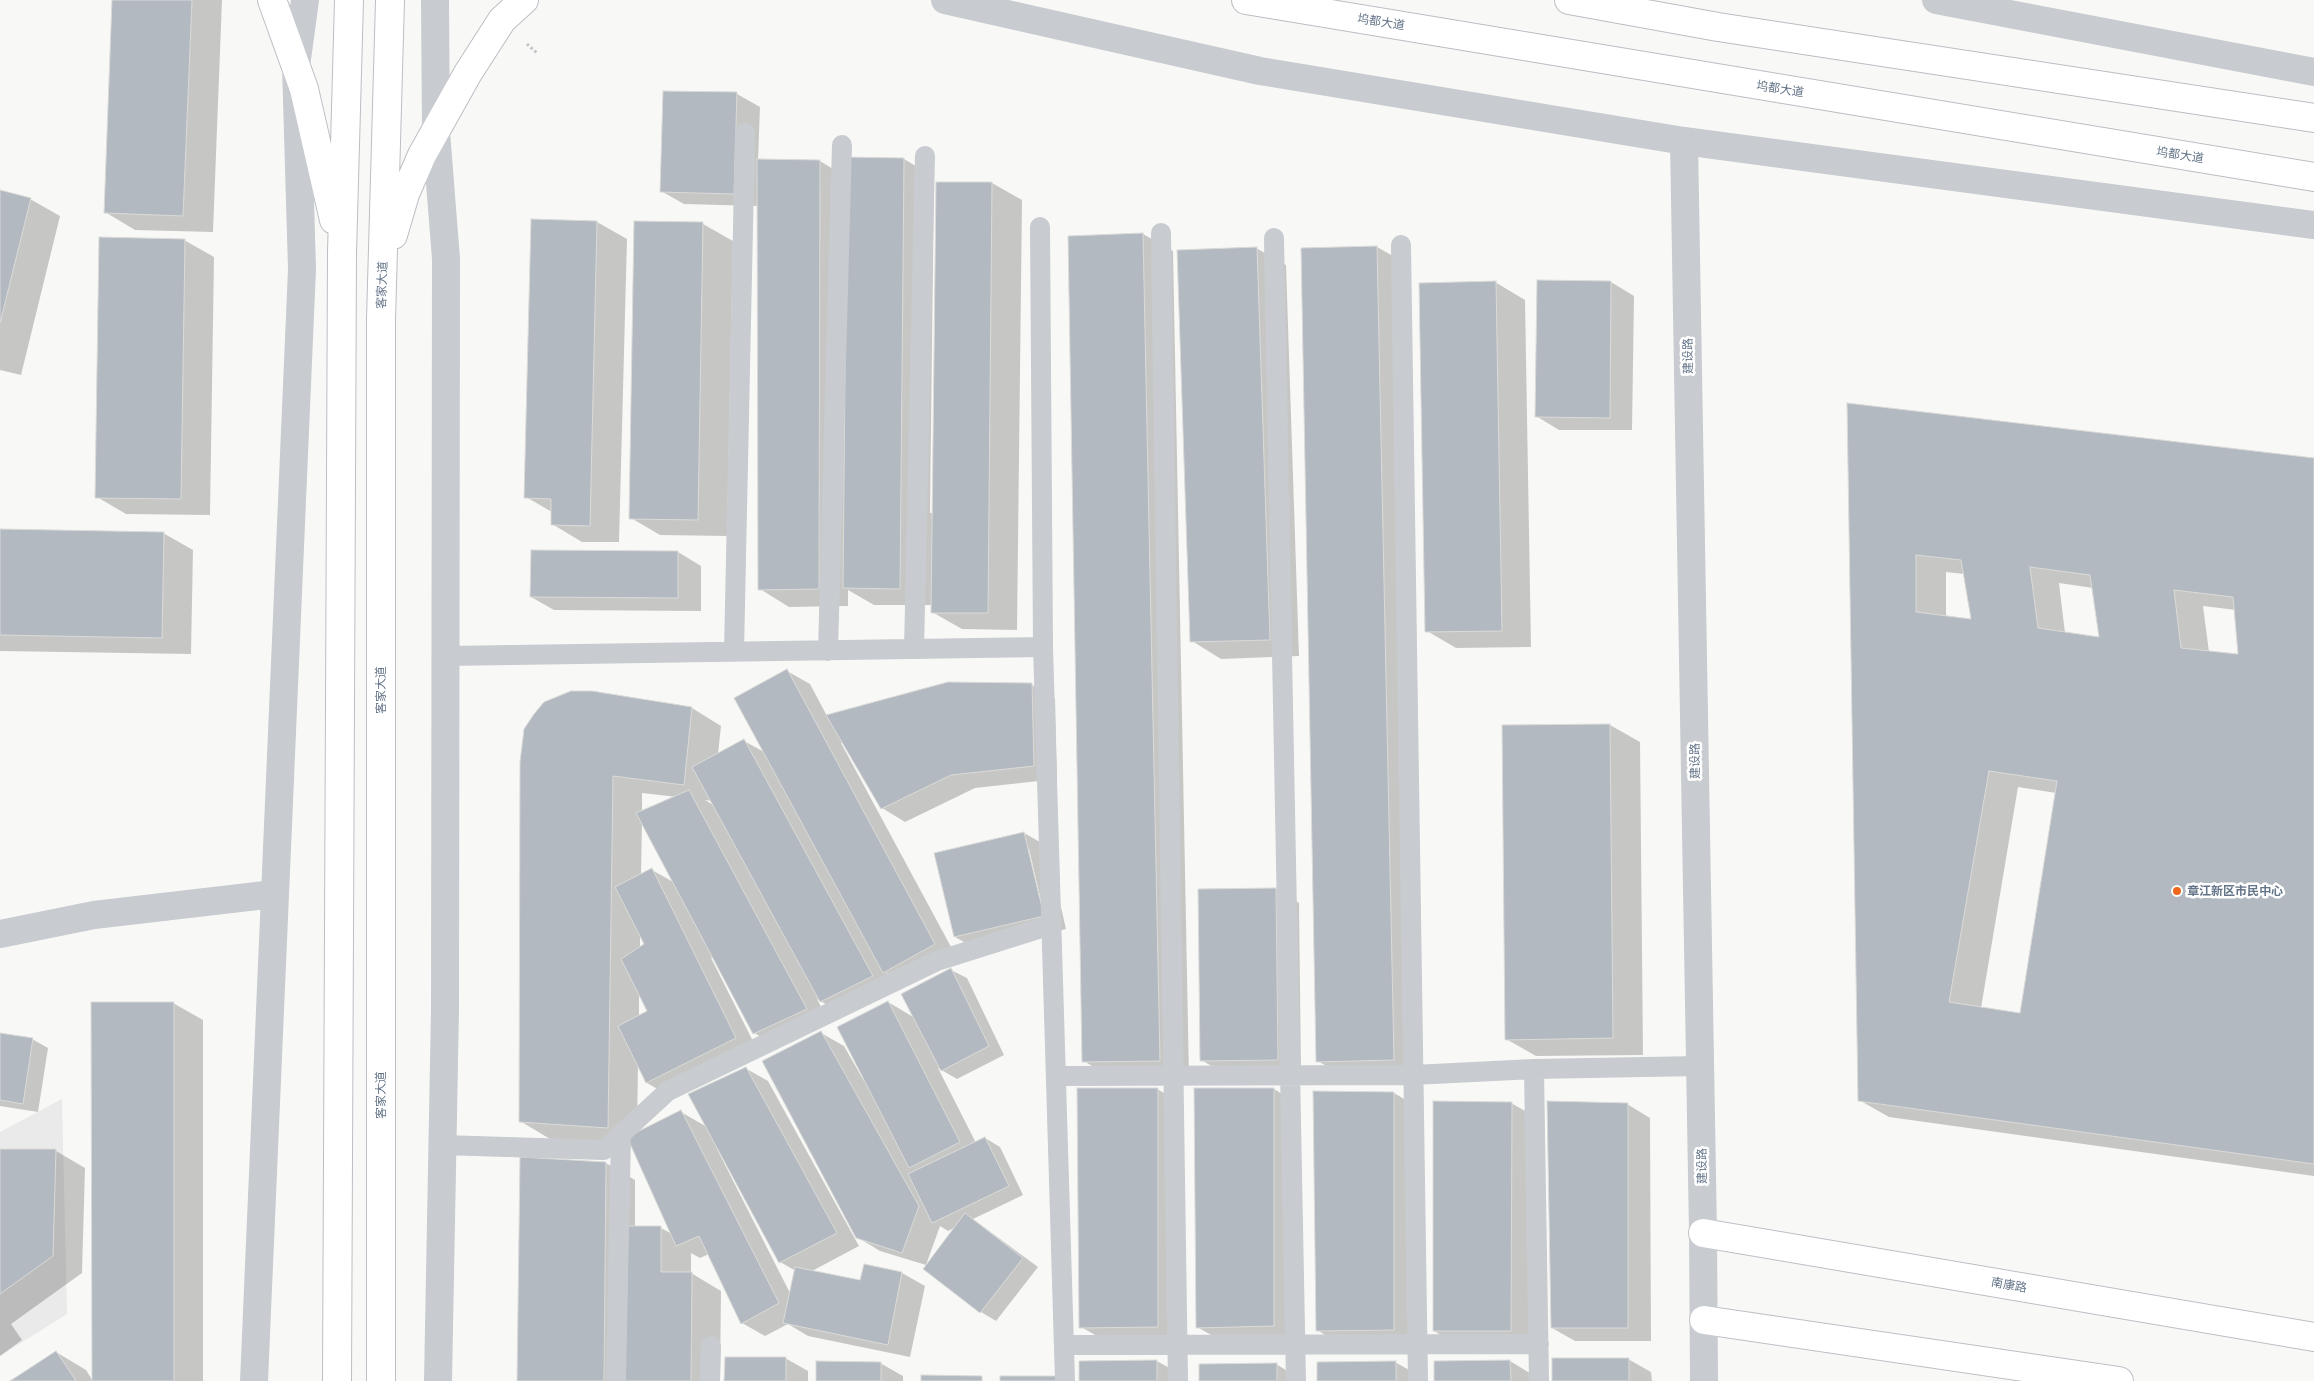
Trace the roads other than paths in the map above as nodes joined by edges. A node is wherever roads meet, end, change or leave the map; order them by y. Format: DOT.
graph roads {
  1 [pos="272,0"];
  2 [pos="304,0"];
  3 [pos="349,0"];
  4 [pos="390,0"];
  5 [pos="436,0"];
  6 [pos="524,0"];
  7 [pos="945,0"];
  8 [pos="1246,0"];
  9 [pos="1569,0"];
  10 [pos="1936,0"];
  11 [pos="296,66"];
  12 [pos="2314,72"];
  13 [pos="2314,118"];
  14 [pos="436,132"];
  15 [pos="745,133"];
  16 [pos="1684,141"];
  17 [pos="842,145"];
  18 [pos="925,156"];
  19 [pos="2314,177"];
  20 [pos="2314,225"];
  21 [pos="1040,227"];
  22 [pos="1161,233"];
  23 [pos="1274,238"];
  24 [pos="1401,245"];
  25 [pos="342,253"];
  26 [pos="381,320"];
  27 [pos="1043,647"];
  28 [pos="914,650"];
  29 [pos="828,651"];
  30 [pos="734,652"];
  31 [pos="446,656"];
  32 [pos="274,894"];
  33 [pos="1051,925"];
  34 [pos="0,934"];
  35 [pos="1700,1066"];
  36 [pos="1534,1069"];
  37 [pos="1290,1075"];
  38 [pos="1413,1075"];
  39 [pos="1056,1076"];
  40 [pos="1174,1076"];
  41 [pos="621,1134"];
  42 [pos="442,1145"];
  43 [pos="1703,1232"];
  44 [pos="1704,1320"];
  45 [pos="2314,1337"];
  46 [pos="1539,1344"];
  47 [pos="1064,1345"];
  48 [pos="1178,1345"];
  49 [pos="1296,1345"];
  50 [pos="1418,1345"];
  51 [pos="711,1346"];
  52 [pos="254,1381"];
  53 [pos="337,1381"];
  54 [pos="381,1381"];
  55 [pos="438,1381"];
  56 [pos="616,1381"];
  57 [pos="710,1381"];
  58 [pos="1065,1381"];
  59 [pos="1178,1381"];
  60 [pos="1296,1381"];
  61 [pos="1418,1381"];
  62 [pos="1539,1381"];
  63 [pos="1704,1381"];
  64 [pos="2119,1381"];
  1 -- 11 [label="main road"];
  2 -- 11 [label="street"];
  3 -- 25 [label="main road"];
  4 -- 26 [label="main road, 客家大道"];
  5 -- 14 [label="street"];
  6 -- 14 [label="main road"];
  7 -- 16 [label="street"];
  8 -- 19 [label="main road, 坞都大道"];
  9 -- 13 [label="main road"];
  10 -- 12 [label="street"];
  11 -- 25 [label="main road"];
  11 -- 32 [label="street"];
  14 -- 26 [label="main road"];
  14 -- 31 [label="street"];
  15 -- 30 [label="lane"];
  16 -- 20 [label="street"];
  16 -- 35 [label="street, 建设路"];
  17 -- 29 [label="lane"];
  18 -- 28 [label="lane"];
  21 -- 27 [label="lane"];
  22 -- 40 [label="lane"];
  23 -- 37 [label="lane"];
  24 -- 38 [label="lane"];
  25 -- 53 [label="main road"];
  26 -- 54 [label="main road, 客家大道"];
  27 -- 28 [label="lane"];
  27 -- 33 [label="lane"];
  28 -- 29 [label="lane"];
  29 -- 30 [label="lane"];
  30 -- 31 [label="lane"];
  31 -- 42 [label="street"];
  32 -- 34 [label="street"];
  32 -- 52 [label="street"];
  33 -- 39 [label="lane"];
  33 -- 41 [label="lane"];
  35 -- 36 [label="lane"];
  35 -- 43 [label="street, 建设路"];
  36 -- 38 [label="lane"];
  36 -- 46 [label="lane"];
  37 -- 38 [label="lane"];
  37 -- 40 [label="lane"];
  37 -- 49 [label="lane"];
  38 -- 50 [label="lane"];
  39 -- 40 [label="lane"];
  39 -- 47 [label="lane"];
  40 -- 48 [label="lane"];
  41 -- 42 [label="lane"];
  41 -- 56 [label="lane"];
  42 -- 55 [label="street"];
  43 -- 44 [label="street, 建设路"];
  43 -- 45 [label="main road, 南康路"];
  44 -- 63 [label="street, 建设路"];
  44 -- 64 [label="main road"];
  46 -- 50 [label="lane"];
  46 -- 62 [label="lane"];
  47 -- 48 [label="lane"];
  47 -- 58 [label="lane"];
  48 -- 49 [label="lane"];
  48 -- 59 [label="lane"];
  49 -- 50 [label="lane"];
  49 -- 60 [label="lane"];
  50 -- 61 [label="lane"];
  51 -- 57 [label="lane"];
}
